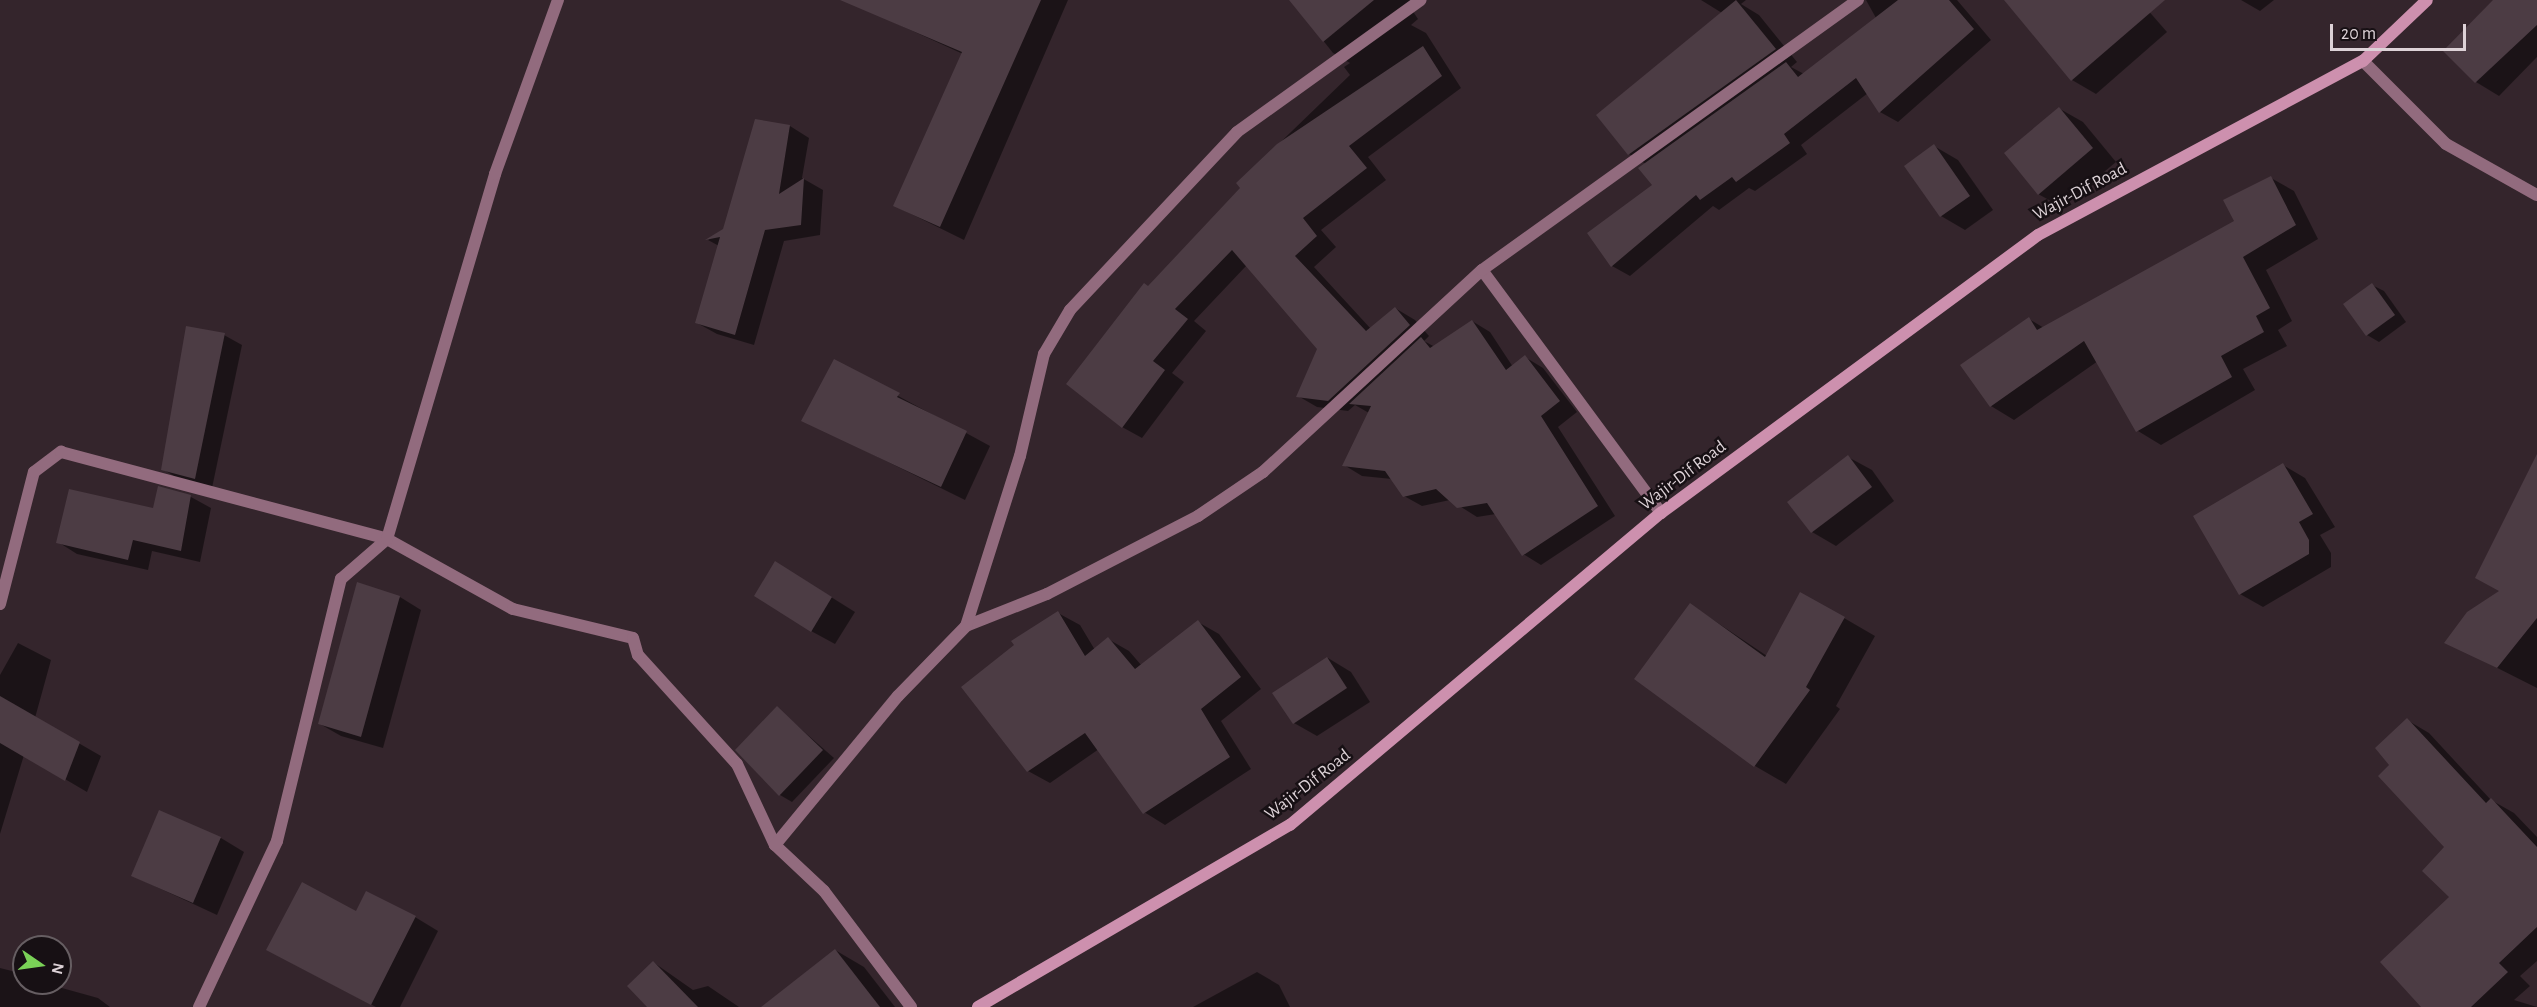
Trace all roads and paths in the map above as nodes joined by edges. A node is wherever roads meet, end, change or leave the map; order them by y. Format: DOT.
graph roads {
  1 [pos="558,0"];
  2 [pos="1421,0"];
  3 [pos="1858,0"];
  4 [pos="2427,0"];
  5 [pos="2363,61"];
  6 [pos="2537,195"];
  7 [pos="1482,270"];
  8 [pos="1661,513"];
  9 [pos="387,539"];
  10 [pos="0,604"];
  11 [pos="966,626"];
  12 [pos="775,845"];
  13 [pos="199,1007"];
  14 [pos="911,1007"];
  15 [pos="978,1007"];
  1 -- 9 [label="street"];
  2 -- 11 [label="street"];
  3 -- 7 [label="street"];
  4 -- 5 [label="main road, Wajir-Dif Road"];
  5 -- 6 [label="street"];
  5 -- 8 [label="main road, Wajir-Dif Road"];
  7 -- 8 [label="street"];
  7 -- 11 [label="street"];
  8 -- 15 [label="main road, Wajir-Dif Road"];
  9 -- 10 [label="street"];
  9 -- 12 [label="street"];
  9 -- 13 [label="street"];
  11 -- 12 [label="street"];
  12 -- 14 [label="street"];
}
